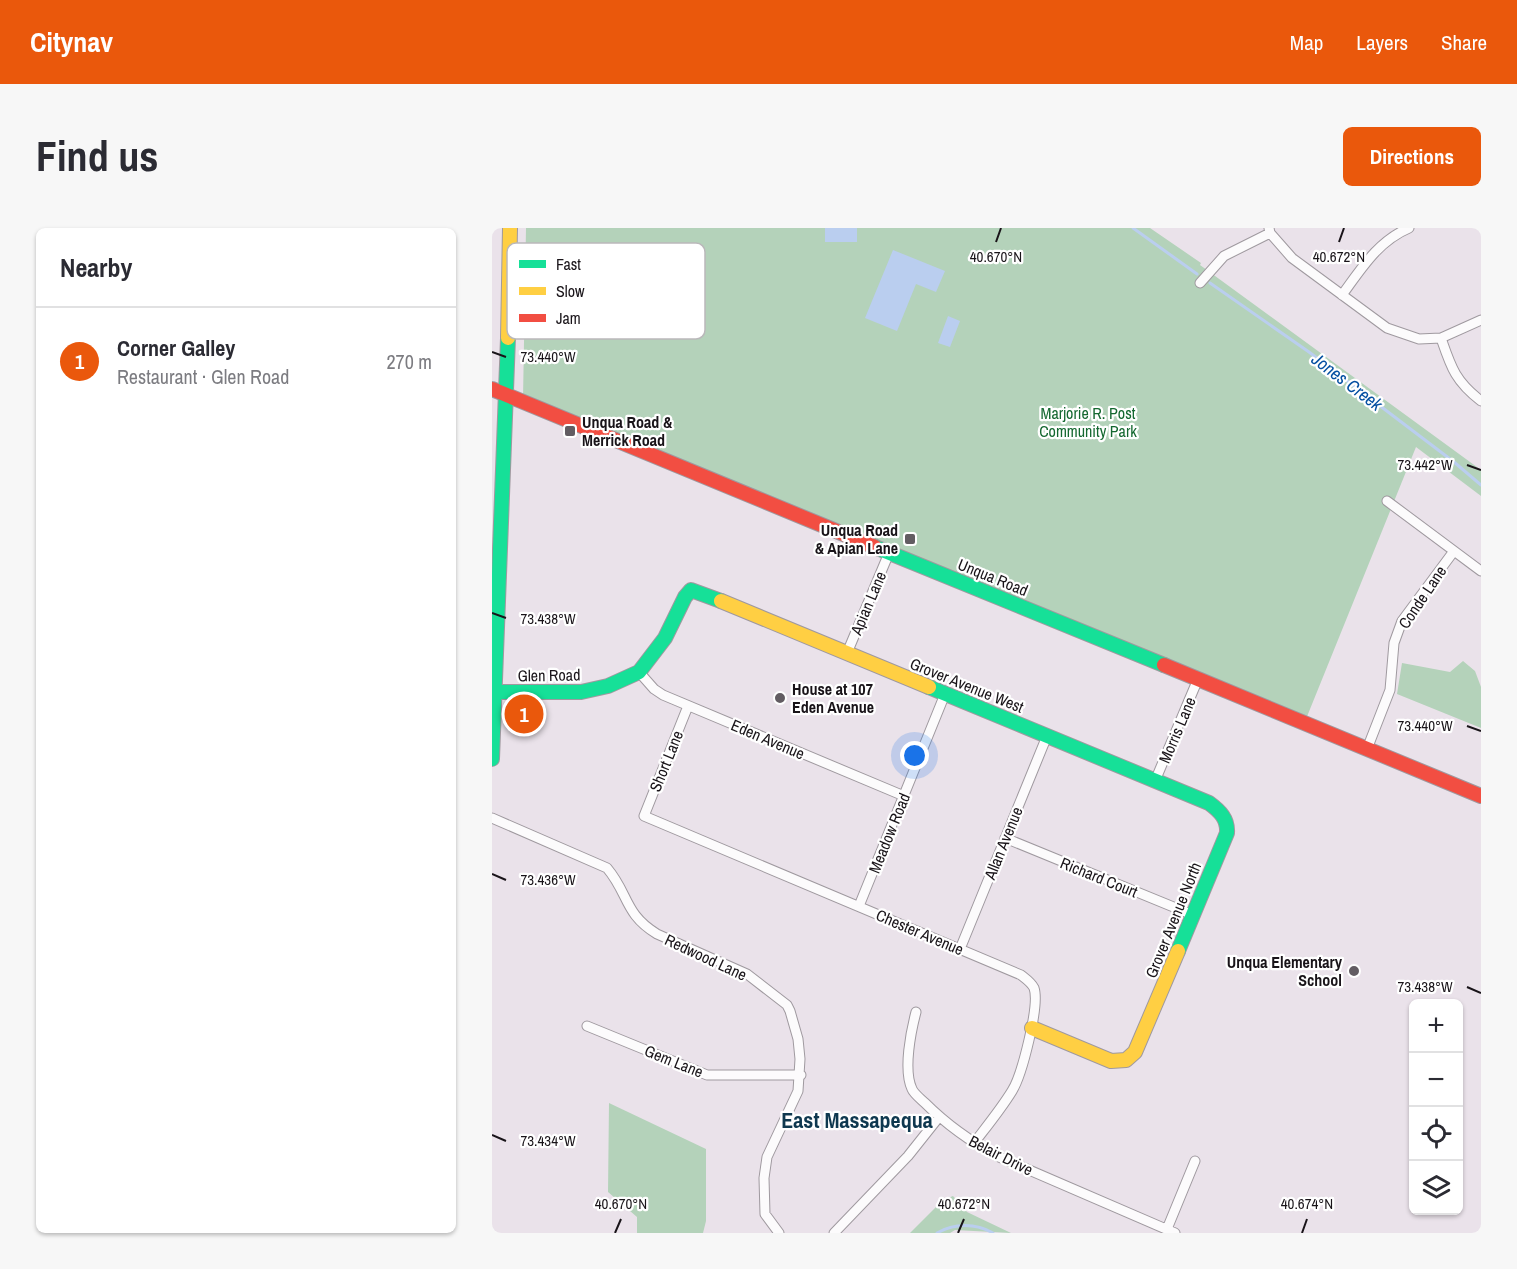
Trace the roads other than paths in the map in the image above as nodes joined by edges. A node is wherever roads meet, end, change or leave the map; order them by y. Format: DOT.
graph roads {
  1 [pos="510,228"];
  2 [pos="1408,228"];
  3 [pos="1269,230"];
  4 [pos="510,243"];
  5 [pos="1200,283"];
  6 [pos="1342,295"];
  7 [pos="1481,320"];
  8 [pos="1441,338"];
  9 [pos="508,339"];
  10 [pos="492,389"];
  11 [pos="507,396"];
  12 [pos="1481,401"];
  13 [pos="1387,501"];
  14 [pos="1454,551"];
  15 [pos="889,553"];
  16 [pos="1481,572"];
  17 [pos="699,590"];
  18 [pos="847,654"];
  19 [pos="639,672"];
  20 [pos="1198,680"];
  21 [pos="494,692"];
  22 [pos="945,694"];
  23 [pos="688,706"];
  24 [pos="493,714"];
  25 [pos="1047,736"];
  26 [pos="1367,749"];
  27 [pos="492,759"];
  28 [pos="1155,781"];
  29 [pos="904,796"];
  30 [pos="1481,796"];
  31 [pos="1222,813"];
  32 [pos="644,816"];
  33 [pos="492,818"];
  34 [pos="1005,838"];
  35 [pos="859,906"];
  36 [pos="1193,915"];
  37 [pos="960,949"];
  38 [pos="916,1012"];
  39 [pos="587,1026"];
  40 [pos="1032,1028"];
  41 [pos="801,1075"];
  42 [pos="939,1117"];
  43 [pos="974,1143"];
  44 [pos="1195,1161"];
  45 [pos="1171,1231"];
  46 [pos="778,1233"];
  47 [pos="834,1233"];
  1 -- 4 [label="street"];
  2 -- 6 [label="street"];
  3 -- 5 [label="street"];
  3 -- 6 [label="street"];
  6 -- 8 [label="street"];
  7 -- 8 [label="street"];
  8 -- 12 [label="street"];
  9 -- 11 [label="street"];
  10 -- 11 [label="street, Unqua Road"];
  11 -- 15 [label="street, Unqua Road"];
  11 -- 21 [label="street"];
  13 -- 14 [label="street"];
  14 -- 16 [label="street"];
  14 -- 26 [label="street, Conde Lane"];
  15 -- 18 [label="street, Apian Lane"];
  15 -- 20 [label="street, Unqua Road"];
  17 -- 18 [label="street, Grover Avenue West"];
  17 -- 19 [label="street, Glen Road"];
  18 -- 22 [label="street, Grover Avenue West"];
  19 -- 21 [label="street, Glen Road"];
  19 -- 23 [label="street, Eden Avenue"];
  20 -- 26 [label="street, Unqua Road"];
  20 -- 28 [label="street, Morris Lane"];
  21 -- 24 [label="street"];
  22 -- 25 [label="street, Grover Avenue West"];
  22 -- 29 [label="street, Meadow Road"];
  23 -- 29 [label="street, Eden Avenue"];
  23 -- 32 [label="street, Short Lane"];
  24 -- 27 [label="street"];
  25 -- 28 [label="street, Grover Avenue West"];
  25 -- 34 [label="street, Allan Avenue"];
  26 -- 30 [label="street, Unqua Road"];
  28 -- 31 [label="street, Grover Avenue West"];
  29 -- 35 [label="street, Meadow Road"];
  31 -- 36 [label="street, Grover Avenue North"];
  32 -- 35 [label="street, Chester Avenue"];
  33 -- 41 [label="street, Redwood Lane"];
  34 -- 36 [label="street, Richard Court"];
  34 -- 37 [label="street, Allan Avenue"];
  35 -- 37 [label="street, Chester Avenue"];
  36 -- 40 [label="street, Grover Avenue North"];
  37 -- 40 [label="street, Chester Avenue"];
  38 -- 42 [label="street, Belair Drive"];
  39 -- 41 [label="street, Gem Lane"];
  40 -- 43 [label="street, Chester Avenue"];
  41 -- 46 [label="street, Redwood Lane"];
  42 -- 43 [label="street, Belair Drive"];
  42 -- 47 [label="street"];
  43 -- 45 [label="street, Belair Drive"];
  44 -- 45 [label="street"];
}
